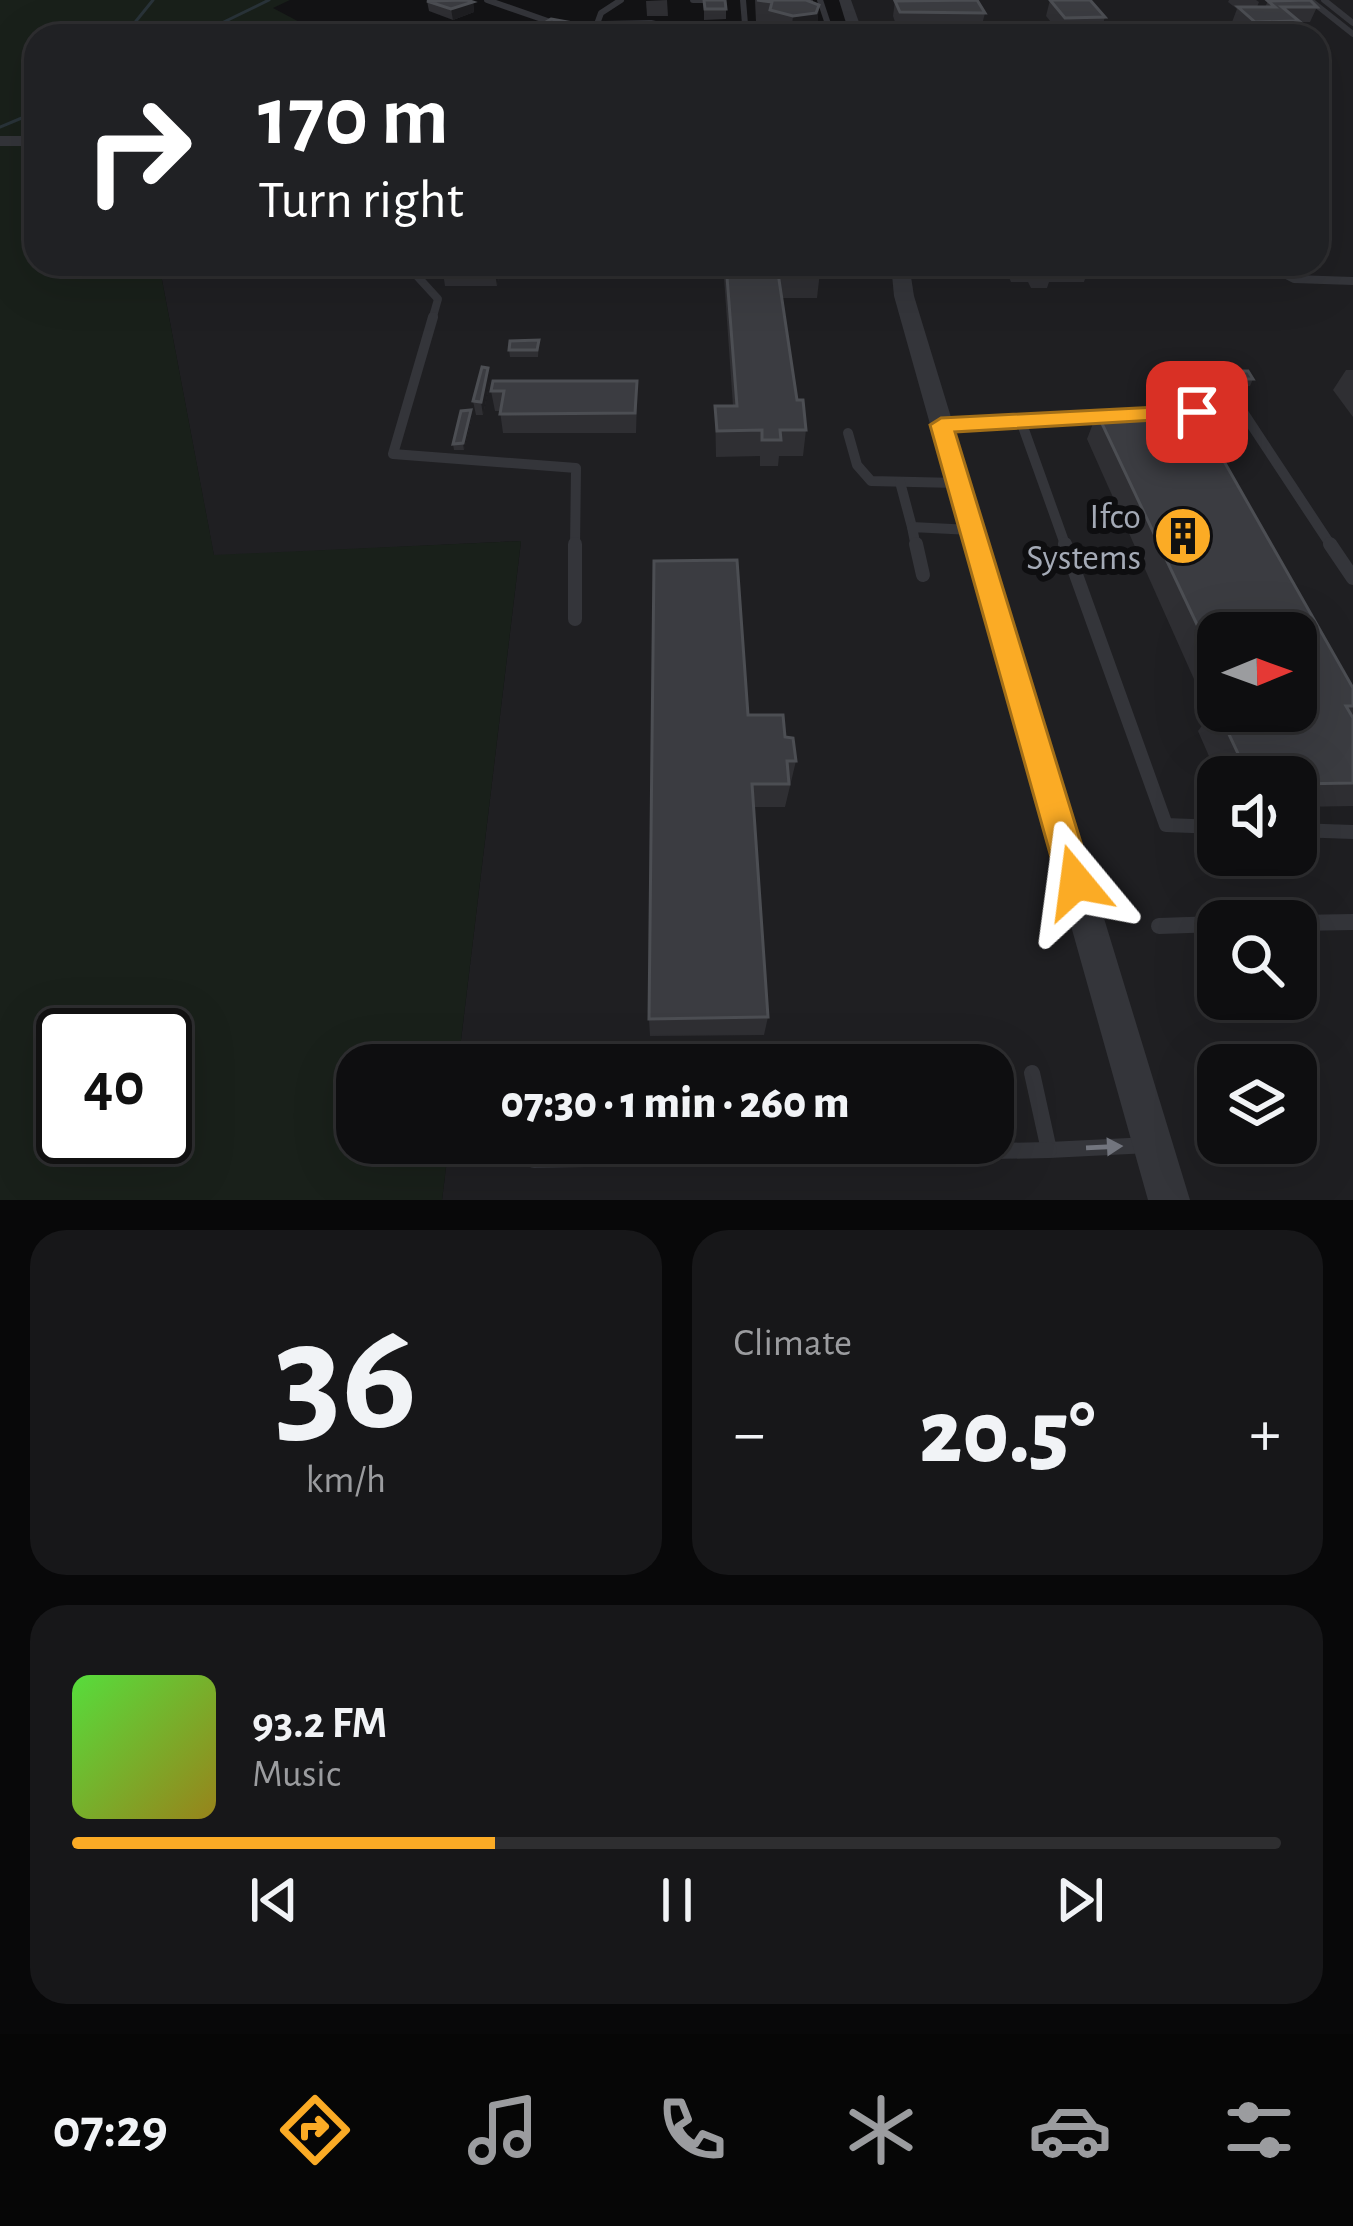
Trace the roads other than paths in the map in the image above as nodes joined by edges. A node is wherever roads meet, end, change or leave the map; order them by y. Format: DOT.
graph roads {
  1 [pos="487,0"];
  2 [pos="621,0"];
  3 [pos="693,0"];
  4 [pos="706,0"];
  5 [pos="1310,0"];
  6 [pos="1324,0"];
  7 [pos="1353,23"];
  8 [pos="556,24"];
  9 [pos="597,24"];
  10 [pos="655,24"];
  11 [pos="1353,34"];
  12 [pos="417,276"];
  13 [pos="902,276"];
  14 [pos="1279,276"];
  15 [pos="1353,281"];
  16 [pos="1175,414"];
  17 [pos="1132,417"];
  18 [pos="1022,424"];
  19 [pos="941,425"];
  20 [pos="848,433"];
  21 [pos="900,482"];
  22 [pos="958,483"];
  23 [pos="912,527"];
  24 [pos="972,530"];
  25 [pos="922,575"];
  26 [pos="1353,578"];
  27 [pos="575,619"];
  28 [pos="1197,826"];
  29 [pos="1317,831"];
  30 [pos="1353,832"];
  31 [pos="1353,922"];
  32 [pos="1317,923"];
  33 [pos="1197,925"];
  34 [pos="1159,926"];
  35 [pos="1033,1073"];
  36 [pos="1153,1145"];
  37 [pos="1049,1150"];
  38 [pos="1014,1151"];
  39 [pos="1169,1200"];
  1 -- 8 [label="lane"];
  2 -- 9 [label="lane"];
  3 -- 4 [label="lane"];
  5 -- 11 [label="lane"];
  6 -- 7 [label="lane"];
  9 -- 10 [label="lane"];
  12 -- 27 [label="lane"];
  13 -- 19 [label="street"];
  14 -- 15 [label="lane"];
  16 -- 26 [label="lane"];
  17 -- 18 [label="lane"];
  18 -- 19 [label="lane"];
  18 -- 28 [label="lane"];
  19 -- 22 [label="street"];
  20 -- 21 [label="lane"];
  21 -- 22 [label="lane"];
  21 -- 23 [label="lane"];
  22 -- 24 [label="street"];
  23 -- 24 [label="lane"];
  23 -- 25 [label="lane"];
  24 -- 36 [label="street"];
  29 -- 30 [label="lane"];
  31 -- 32 [label="lane"];
  33 -- 34 [label="lane"];
  35 -- 37 [label="lane"];
  37 -- 36 [label="lane, one-way"];
  36 -- 39 [label="street"];
  37 -- 38 [label="lane"];
}
